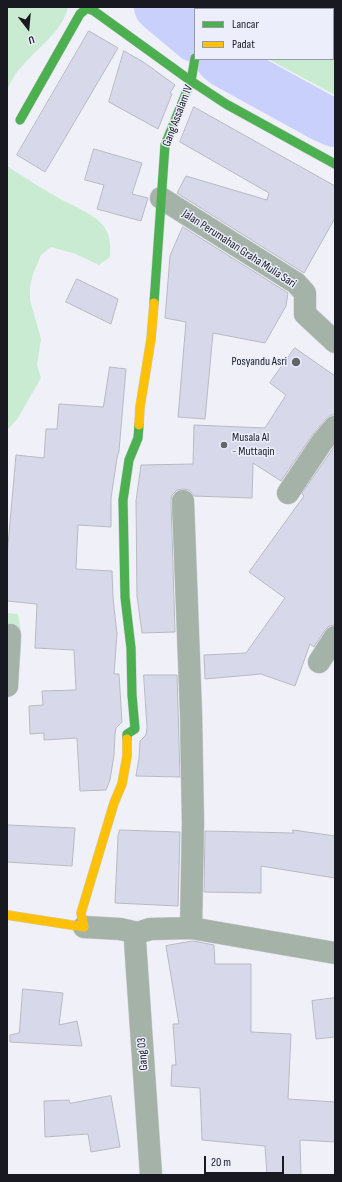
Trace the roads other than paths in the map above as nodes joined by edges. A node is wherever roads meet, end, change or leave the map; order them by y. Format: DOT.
graph roads {
  1 [pos="195,60"];
  2 [pos="191,81"];
  3 [pos="20,120"];
  4 [pos="335,164"];
  5 [pos="161,198"];
  6 [pos="335,342"];
  7 [pos="335,427"];
  8 [pos="288,493"];
  9 [pos="183,501"];
  10 [pos="10,635"];
  11 [pos="335,637"];
  12 [pos="319,662"];
  13 [pos="7,686"];
  14 [pos="7,915"];
  15 [pos="84,927"];
  16 [pos="191,928"];
  17 [pos="138,933"];
  18 [pos="335,953"];
  19 [pos="151,1175"];
  1 -- 2 [label="street, Gang Assalam IV"];
  2 -- 3 [label="street"];
  2 -- 4 [label="street"];
  2 -- 5 [label="street, Gang Assalam IV"];
  5 -- 6 [label="street, Jalan Perumahan Graha Mulia Sari"];
  5 -- 15 [label="street, Gang Assalam IV"];
  7 -- 8 [label="street"];
  9 -- 16 [label="street"];
  10 -- 13 [label="street"];
  11 -- 12 [label="street"];
  14 -- 15 [label="street"];
  15 -- 17 [label="street"];
  16 -- 17 [label="street"];
  16 -- 18 [label="street"];
  17 -- 19 [label="street, Gang 03"];
}
